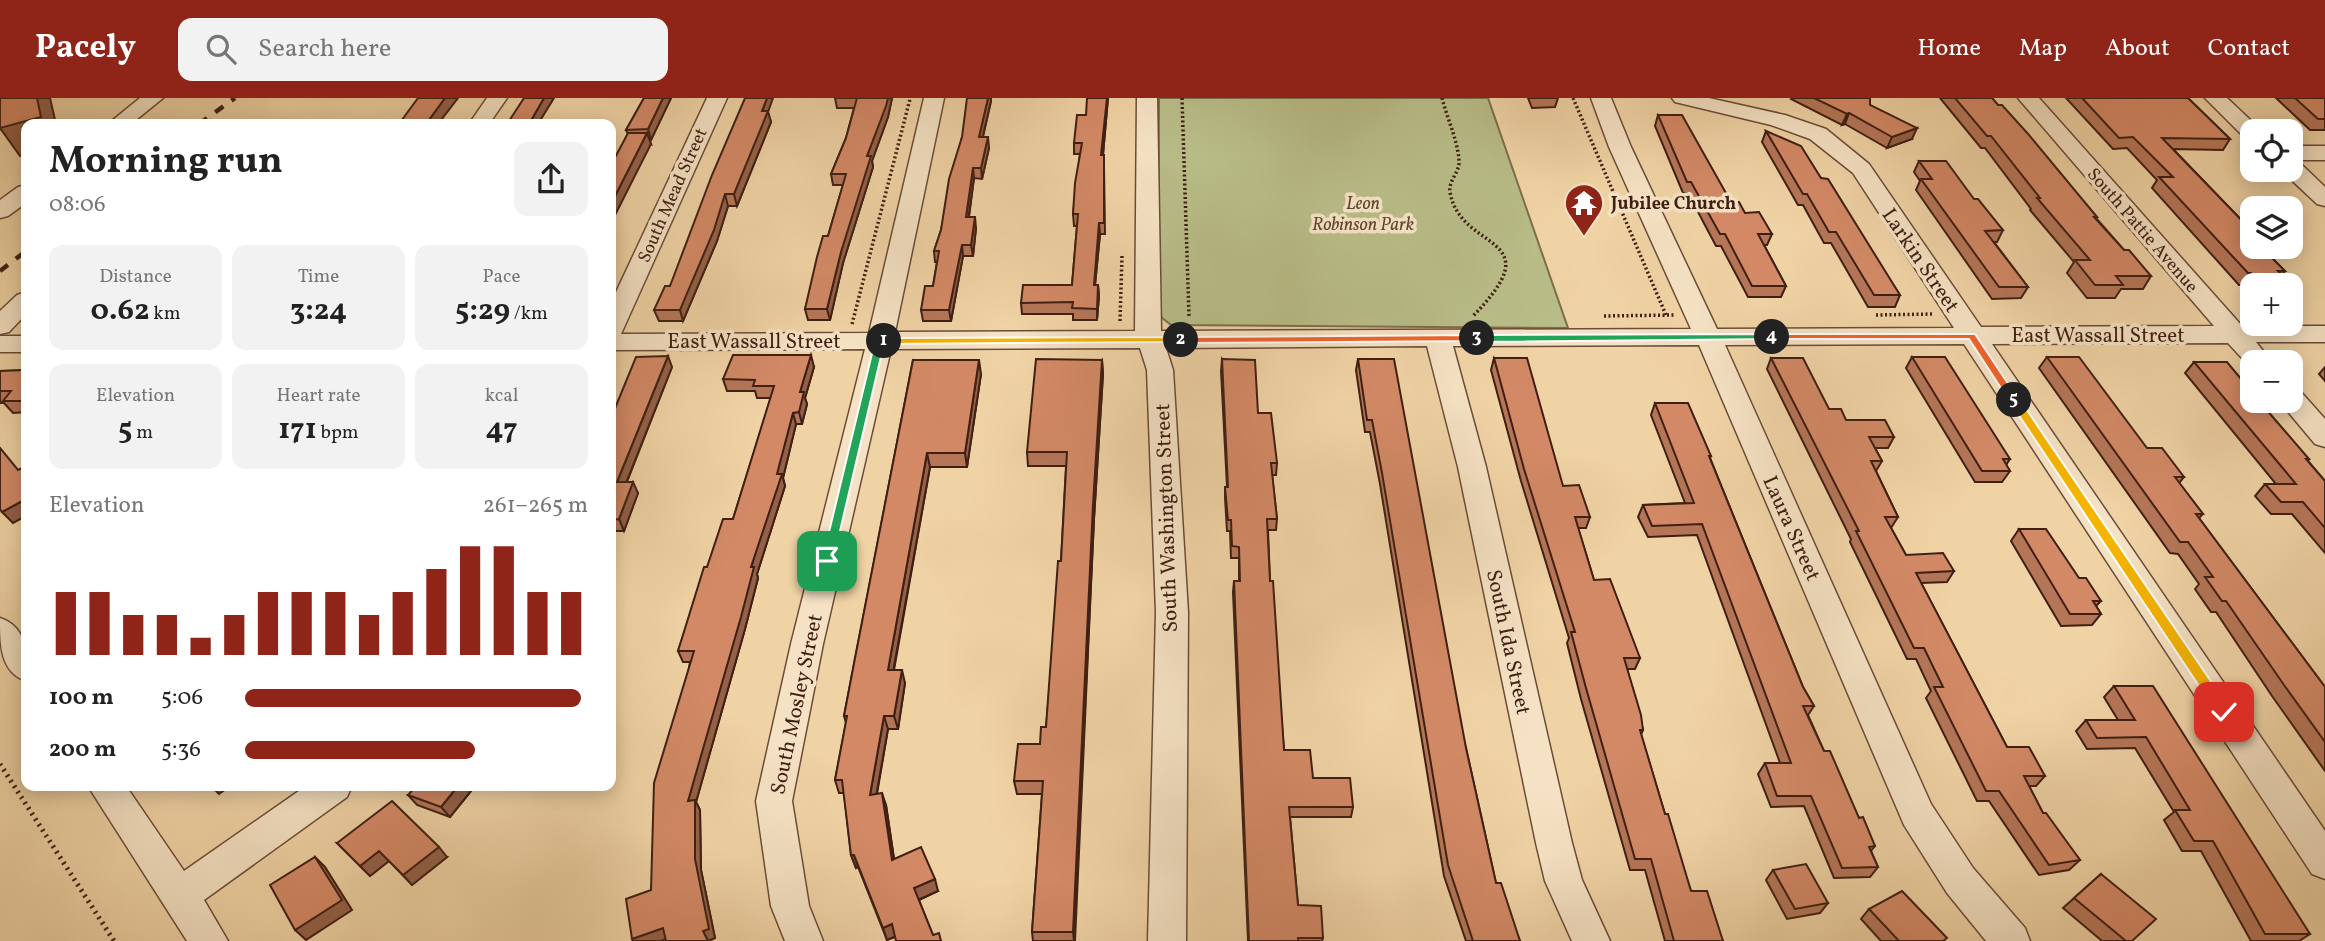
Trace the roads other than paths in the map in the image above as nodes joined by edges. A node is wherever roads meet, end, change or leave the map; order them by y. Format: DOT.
graph roads {
  1 [pos="153,98"];
  2 [pos="497,98"];
  3 [pos="717,98"];
  4 [pos="933,98"];
  5 [pos="1147,98"];
  6 [pos="1601,98"];
  7 [pos="1682,98"];
  8 [pos="2028,98"];
  9 [pos="2215,98"];
  10 [pos="125,119"];
  11 [pos="483,119"];
  12 [pos="2240,121"];
  13 [pos="2303,153"];
  14 [pos="2325,153"];
  15 [pos="2303,178"];
  16 [pos="21,196"];
  17 [pos="2325,199"];
  18 [pos="0,211"];
  19 [pos="21,305"];
  20 [pos="616,319"];
  21 [pos="0,326"];
  22 [pos="2325,334"];
  23 [pos="2234,335"];
  24 [pos="1972,336"];
  25 [pos="1708,337"];
  26 [pos="1151,339"];
  27 [pos="1438,339"];
  28 [pos="880,341"];
  29 [pos="616,342"];
  30 [pos="0,344"];
  31 [pos="21,344"];
  32 [pos="2248,350"];
  33 [pos="2303,412"];
  34 [pos="2325,437"];
  35 [pos="0,631"];
  36 [pos="21,661"];
  37 [pos="109,791"];
  38 [pos="327,791"];
  39 [pos="2325,862"];
  40 [pos="180,895"];
  41 [pos="209,941"];
  42 [pos="804,941"];
  43 [pos="1167,941"];
  44 [pos="1591,941"];
  45 [pos="2011,941"];
  1 -- 10 [label="street"];
  2 -- 11 [label="street"];
  3 -- 20 [label="street, South Mead Street"];
  4 -- 28 [label="street, South Mosley Street"];
  5 -- 26 [label="street, South Washington Street"];
  6 -- 25 [label="street, Laura Street"];
  7 -- 24 [label="street, Larkin Street"];
  8 -- 23 [label="street, South Pattie Avenue"];
  9 -- 12 [label="street"];
  13 -- 14 [label="street"];
  15 -- 17 [label="street"];
  16 -- 18 [label="street"];
  19 -- 21 [label="street"];
  22 -- 23 [label="street, East Wassall Street"];
  23 -- 24 [label="street, East Wassall Street"];
  23 -- 32 [label="street, South Pattie Avenue"];
  24 -- 25 [label="street, East Wassall Street"];
  24 -- 39 [label="street, Larkin Street"];
  25 -- 27 [label="street, East Wassall Street"];
  25 -- 45 [label="street, Laura Street"];
  26 -- 27 [label="street, East Wassall Street"];
  26 -- 28 [label="street, East Wassall Street"];
  26 -- 43 [label="street, South Washington Street"];
  27 -- 44 [label="street, South Ida Street"];
  28 -- 29 [label="street, East Wassall Street"];
  28 -- 42 [label="street, South Mosley Street"];
  30 -- 31 [label="street"];
  33 -- 34 [label="street"];
  35 -- 36 [label="street"];
  37 -- 40 [label="street"];
  38 -- 40 [label="street"];
  40 -- 41 [label="street"];
}
